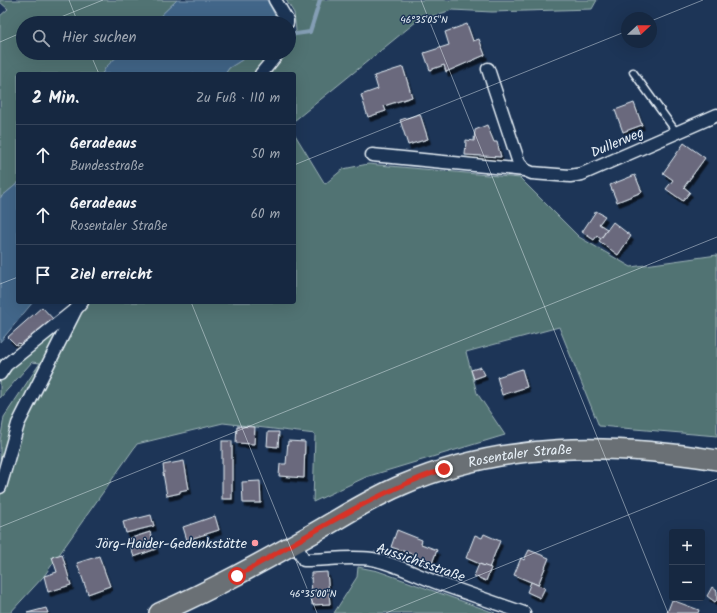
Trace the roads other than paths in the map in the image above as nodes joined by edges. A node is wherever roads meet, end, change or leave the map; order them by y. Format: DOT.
graph roads {
  1 [pos="275,0"];
  2 [pos="285,16"];
  3 [pos="272,60"];
  4 [pos="488,70"];
  5 [pos="263,72"];
  6 [pos="634,72"];
  7 [pos="717,115"];
  8 [pos="677,133"];
  9 [pos="372,155"];
  10 [pos="525,170"];
  11 [pos="79,306"];
  12 [pos="0,374"];
  13 [pos="717,460"];
  14 [pos="0,487"];
  15 [pos="295,543"];
  16 [pos="160,613"];
  17 [pos="524,613"];
  1 -- 2 [label="street"];
  3 -- 5 [label="street"];
  4 -- 10 [label="street"];
  6 -- 8 [label="lane"];
  7 -- 8 [label="street, Dullerweg"];
  8 -- 10 [label="street, Dullerweg"];
  9 -- 10 [label="street, Dullerweg"];
  11 -- 12 [label="street"];
  11 -- 14 [label="street"];
  13 -- 15 [label="main road, Rosentaler Straße"];
  15 -- 16 [label="main road, Rosentaler Straße"];
  15 -- 17 [label="street, Aussichtsstraße"];
}
